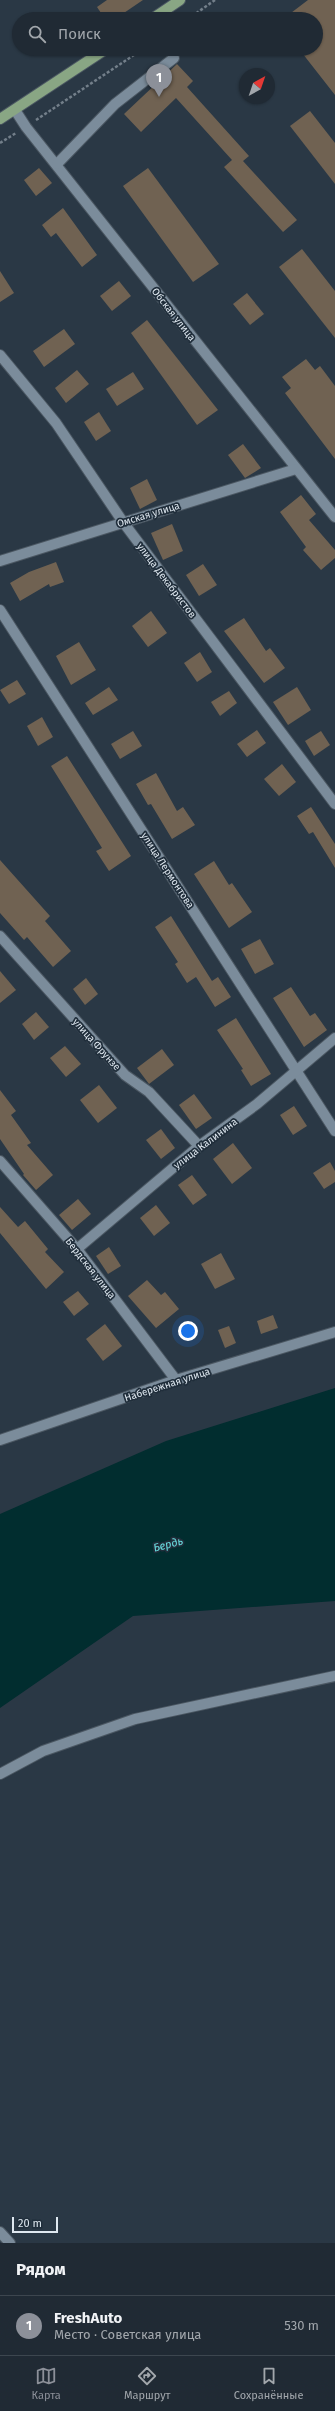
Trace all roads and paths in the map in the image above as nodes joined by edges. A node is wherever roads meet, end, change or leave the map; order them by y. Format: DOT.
graph roads {
  1 [pos="180,0"];
  2 [pos="216,0"];
  3 [pos="162,12"];
  4 [pos="198,12"];
  5 [pos="96,56"];
  6 [pos="132,56"];
  7 [pos="174,58"];
  8 [pos="15,110"];
  9 [pos="0,119"];
  10 [pos="26,127"];
  11 [pos="0,143"];
  12 [pos="57,164"];
  13 [pos="0,355"];
  14 [pos="296,469"];
  15 [pos="335,517"];
  16 [pos="124,522"];
  17 [pos="0,561"];
  18 [pos="0,610"];
  19 [pos="335,804"];
  20 [pos="0,936"];
  21 [pos="335,1038"];
  22 [pos="297,1069"];
  23 [pos="335,1131"];
  24 [pos="199,1146"];
  25 [pos="0,1161"];
  26 [pos="77,1249"];
  27 [pos="335,1332"];
  28 [pos="176,1380"];
  29 [pos="0,1440"];
  30 [pos="335,1676"];
  31 [pos="0,1774"];
  32 [pos="0,2232"];
  33 [pos="10,2243"];
  1 -- 3 [label="main road"];
  2 -- 4 [label="path"];
  5 -- 8 [label="main road"];
  6 -- 10 [label="path"];
  7 -- 12 [label="street"];
  8 -- 9 [label="main road"];
  8 -- 10 [label="street, Обская улица"];
  10 -- 11 [label="path"];
  10 -- 12 [label="street, Обская улица"];
  12 -- 14 [label="street, Обская улица"];
  13 -- 16 [label="street, улица Декабристов"];
  14 -- 15 [label="street, Обская улица"];
  14 -- 16 [label="street, Омская улица"];
  16 -- 17 [label="street, Омская улица"];
  16 -- 19 [label="street, улица Декабристов"];
  18 -- 22 [label="street, улица Лермонтова"];
  20 -- 24 [label="street, улица Фрунзе"];
  21 -- 22 [label="street, улица Калинина"];
  22 -- 23 [label="street, улица Лермонтова"];
  22 -- 24 [label="street, улица Калинина"];
  24 -- 26 [label="street, улица Калинина"];
  25 -- 26 [label="street, Бердская улица"];
  26 -- 28 [label="street, Бердская улица"];
  27 -- 28 [label="street, Набережная улица"];
  28 -- 29 [label="street, Набережная улица"];
  30 -- 31 [label="street"];
  32 -- 33 [label="street"];
}
